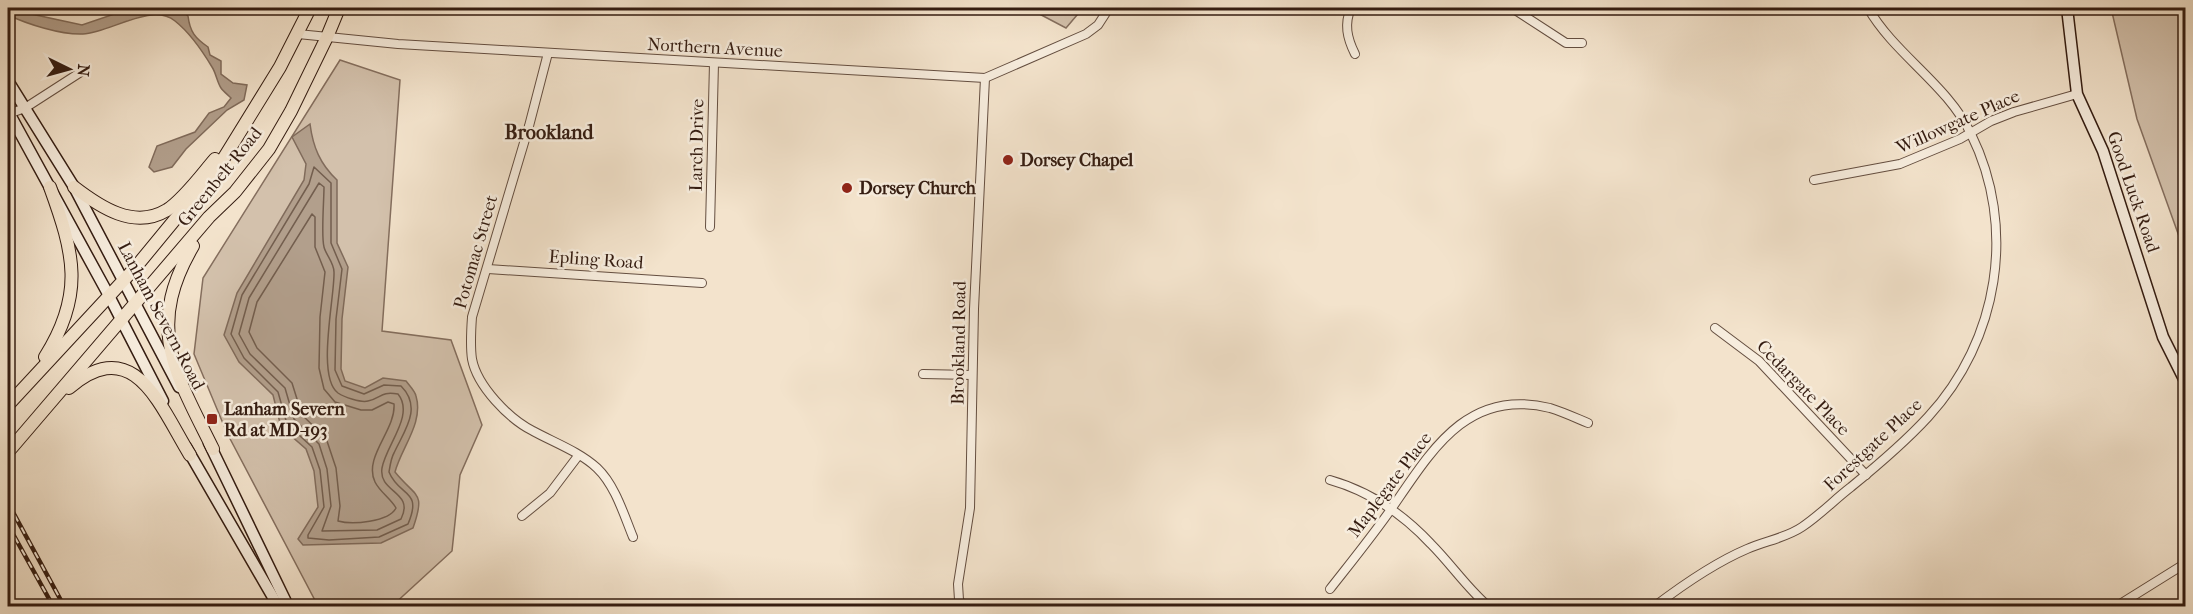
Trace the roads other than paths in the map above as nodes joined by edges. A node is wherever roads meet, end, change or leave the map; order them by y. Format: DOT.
graph roads {
  1 [pos="310,8"];
  2 [pos="339,8"];
  3 [pos="1109,8"];
  4 [pos="1351,8"];
  5 [pos="1512,8"];
  6 [pos="1868,8"];
  7 [pos="2067,8"];
  8 [pos="298,34"];
  9 [pos="327,37"];
  10 [pos="1582,43"];
  11 [pos="548,53"];
  12 [pos="1355,54"];
  13 [pos="714,63"];
  14 [pos="84,70"];
  15 [pos="985,78"];
  16 [pos="8,81"];
  17 [pos="2078,94"];
  18 [pos="25,108"];
  19 [pos="8,113"];
  20 [pos="248,122"];
  21 [pos="1971,133"];
  22 [pos="1814,180"];
  23 [pos="74,187"];
  24 [pos="50,188"];
  25 [pos="235,192"];
  26 [pos="710,227"];
  27 [pos="488,269"];
  28 [pos="123,281"];
  29 [pos="702,283"];
  30 [pos="109,297"];
  31 [pos="135,305"];
  32 [pos="120,321"];
  33 [pos="1715,328"];
  34 [pos="923,374"];
  35 [pos="972,375"];
  36 [pos="2186,383"];
  37 [pos="11,402"];
  38 [pos="1588,423"];
  39 [pos="18,440"];
  40 [pos="213,449"];
  41 [pos="8,452"];
  42 [pos="190,455"];
  43 [pos="578,456"];
  44 [pos="1866,475"];
  45 [pos="1330,480"];
  46 [pos="1391,509"];
  47 [pos="522,516"];
  48 [pos="633,537"];
  49 [pos="2186,563"];
  50 [pos="1330,589"];
  51 [pos="278,606"];
  52 [pos="288,606"];
  53 [pos="964,606"];
  54 [pos="1488,606"];
  55 [pos="1655,606"];
  56 [pos="2117,606"];
  1 -- 8 [label="main road, Greenbelt Road"];
  2 -- 9 [label="main road, Greenbelt Road"];
  3 -- 15 [label="street, Northern Avenue"];
  4 -- 12 [label="street"];
  5 -- 10 [label="street"];
  6 -- 21 [label="street, Forestgate Place"];
  7 -- 17 [label="main road, Good Luck Road"];
  8 -- 9 [label="street, Northern Avenue"];
  8 -- 20 [label="main road, Greenbelt Road"];
  9 -- 11 [label="street, Northern Avenue"];
  9 -- 25 [label="main road, Greenbelt Road"];
  11 -- 13 [label="street, Northern Avenue"];
  11 -- 27 [label="street, Potomac Street"];
  13 -- 15 [label="street, Northern Avenue"];
  13 -- 26 [label="street, Larch Drive"];
  14 -- 18 [label="street"];
  15 -- 35 [label="street, Brookland Road"];
  16 -- 18 [label="main road, Lanham Severn Road"];
  17 -- 21 [label="street, Willowgate Place"];
  17 -- 36 [label="main road, Good Luck Road"];
  18 -- 19 [label="street"];
  18 -- 23 [label="main road, Lanham Severn Road"];
  19 -- 24 [label="main road, Lanham Severn Road"];
  20 -- 23 [label="main road"];
  20 -- 28 [label="main road, Greenbelt Road"];
  21 -- 22 [label="street, Willowgate Place"];
  21 -- 44 [label="street, Forestgate Place"];
  23 -- 28 [label="main road, Lanham Severn Road"];
  24 -- 30 [label="main road, Lanham Severn Road"];
  24 -- 37 [label="main road"];
  25 -- 31 [label="main road, Greenbelt Road"];
  25 -- 40 [label="main road"];
  27 -- 29 [label="street, Epling Road"];
  27 -- 43 [label="street, Potomac Street"];
  28 -- 30 [label="main road, Greenbelt Road"];
  28 -- 31 [label="main road, Lanham Severn Road"];
  30 -- 32 [label="main road, Lanham Severn Road"];
  30 -- 37 [label="main road, Greenbelt Road"];
  31 -- 32 [label="main road, Greenbelt Road"];
  31 -- 40 [label="main road, Lanham Severn Road"];
  32 -- 39 [label="main road, Greenbelt Road"];
  32 -- 42 [label="main road, Lanham Severn Road"];
  33 -- 44 [label="street, Cedargate Place"];
  34 -- 35 [label="street"];
  35 -- 53 [label="street, Brookland Road"];
  38 -- 46 [label="street, Maplegate Place"];
  39 -- 41 [label="main road"];
  39 -- 42 [label="main road"];
  40 -- 52 [label="main road, Lanham Severn Road"];
  42 -- 51 [label="main road, Lanham Severn Road"];
  43 -- 47 [label="street"];
  43 -- 48 [label="street, Potomac Street"];
  44 -- 55 [label="street, Forestgate Place"];
  45 -- 46 [label="street"];
  46 -- 50 [label="street, Maplegate Place"];
  46 -- 54 [label="street"];
  49 -- 56 [label="street"];
}
